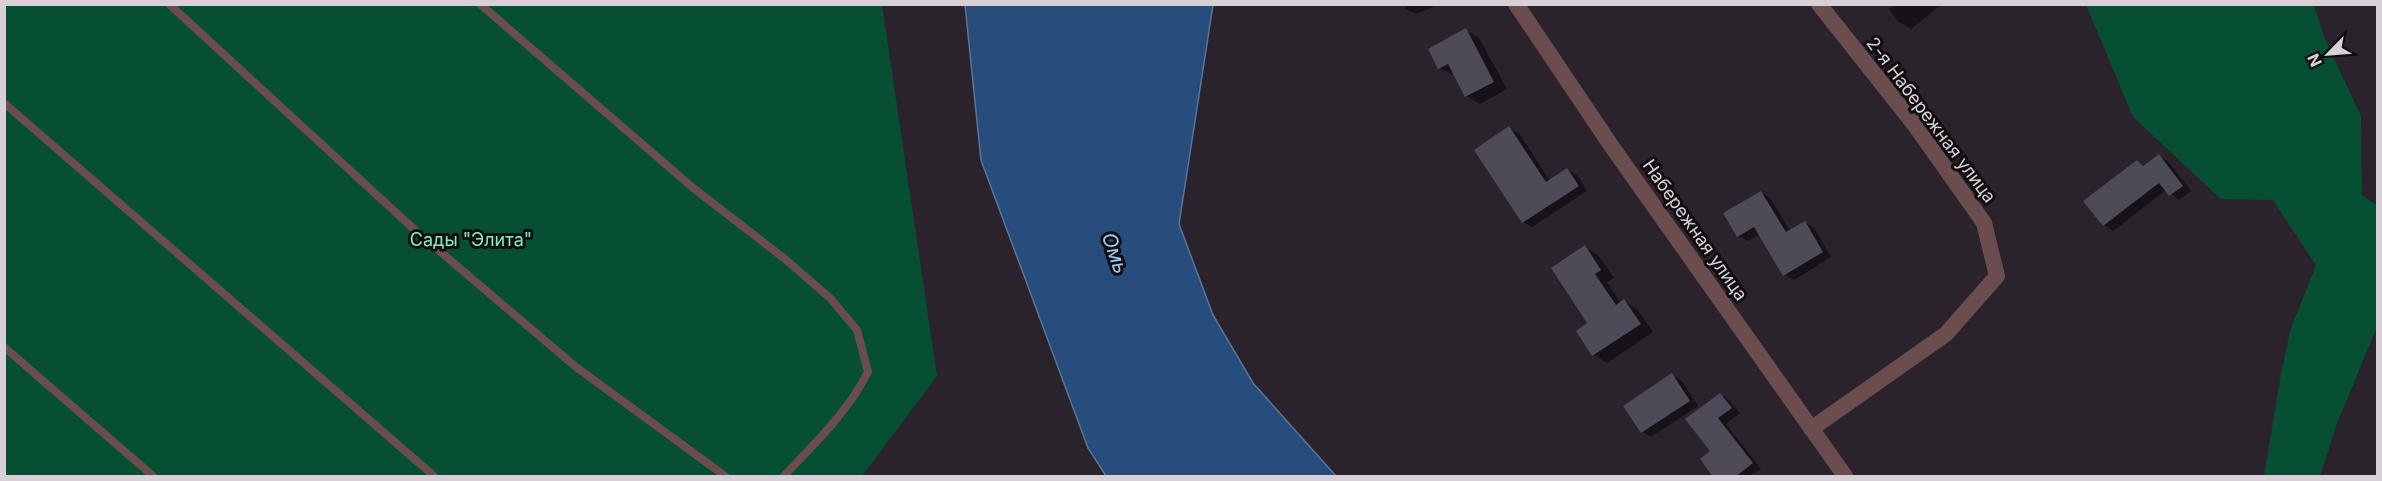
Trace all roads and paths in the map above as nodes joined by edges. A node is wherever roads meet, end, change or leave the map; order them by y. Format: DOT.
graph roads {
  1 [pos="170,4"];
  2 [pos="480,4"];
  3 [pos="1516,4"];
  4 [pos="1819,4"];
  5 [pos="4,103"];
  6 [pos="4,347"];
  7 [pos="1811,429"];
  8 [pos="153,477"];
  9 [pos="434,477"];
  10 [pos="725,477"];
  11 [pos="784,477"];
  12 [pos="1845,477"];
  1 -- 10 [label="lane"];
  2 -- 11 [label="lane"];
  3 -- 7 [label="street, Набережная улица"];
  4 -- 7 [label="street, 2-я Набережная улица"];
  5 -- 9 [label="lane"];
  6 -- 8 [label="lane"];
  7 -- 12 [label="street, Набережная улица"];
}
